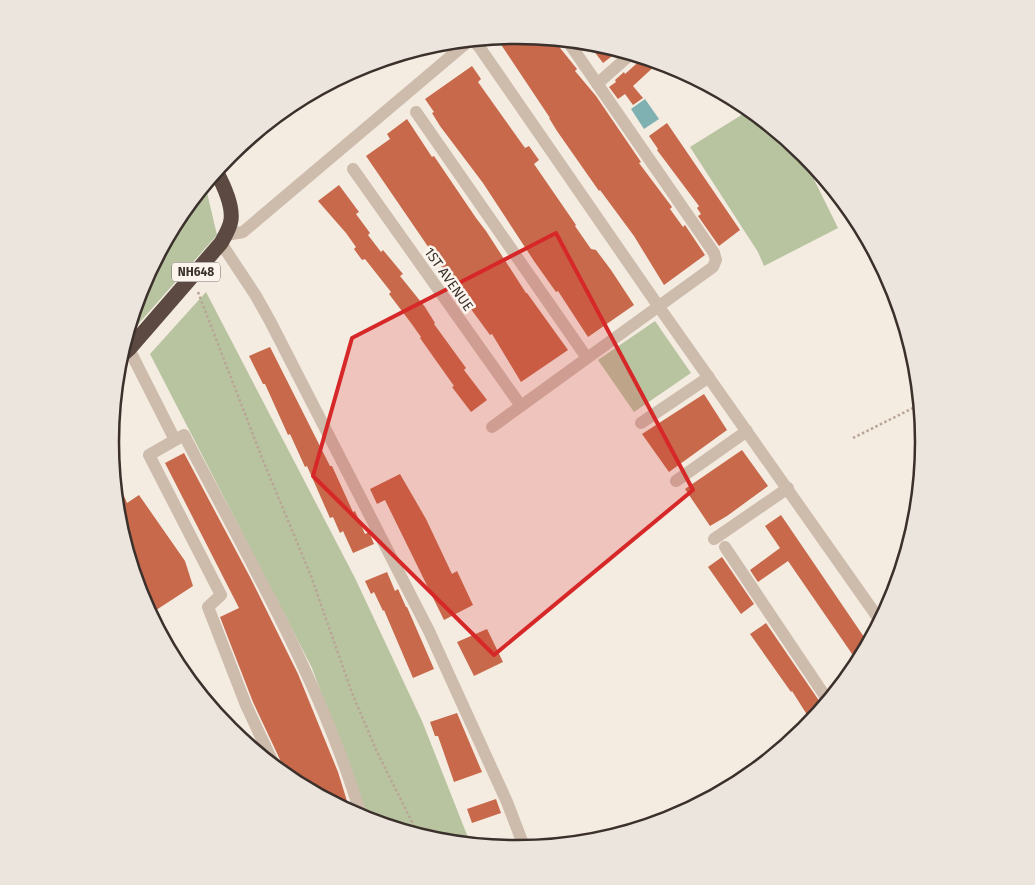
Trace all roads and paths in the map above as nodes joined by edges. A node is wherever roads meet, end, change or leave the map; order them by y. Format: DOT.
graph roads {
  1 [pos="477,46"];
  2 [pos="462,47"];
  3 [pos="572,47"];
  4 [pos="626,59"];
  5 [pos="597,84"];
  6 [pos="416,112"];
  7 [pos="352,170"];
  8 [pos="220,178"];
  9 [pos="223,239"];
  10 [pos="190,279"];
  11 [pos="659,306"];
  12 [pos="130,347"];
  13 [pos="587,358"];
  14 [pos="127,360"];
  15 [pos="709,377"];
  16 [pos="521,406"];
  17 [pos="914,407"];
  18 [pos="641,423"];
  19 [pos="492,427"];
  20 [pos="746,431"];
  21 [pos="853,438"];
  22 [pos="175,440"];
  23 [pos="676,481"];
  24 [pos="788,488"];
  25 [pos="714,539"];
  26 [pos="725,547"];
  27 [pos="877,615"];
  28 [pos="825,696"];
  29 [pos="269,754"];
  30 [pos="358,808"];
  31 [pos="415,828"];
  32 [pos="522,841"];
  1 -- 11 [label="street"];
  2 -- 9 [label="street"];
  3 -- 5 [label="street"];
  4 -- 5 [label="street"];
  5 -- 11 [label="street"];
  6 -- 13 [label="street"];
  7 -- 16 [label="street, 1ST AVENUE"];
  8 -- 9 [label="highway"];
  9 -- 10 [label="highway, NH648"];
  9 -- 32 [label="street"];
  10 -- 12 [label="highway, NH648"];
  10 -- 31 [label="path"];
  11 -- 13 [label="street"];
  11 -- 15 [label="street"];
  13 -- 16 [label="street"];
  14 -- 22 [label="street"];
  15 -- 18 [label="street"];
  15 -- 20 [label="street"];
  16 -- 19 [label="street"];
  17 -- 21 [label="path"];
  20 -- 23 [label="street"];
  20 -- 24 [label="street"];
  22 -- 29 [label="street"];
  22 -- 30 [label="street"];
  24 -- 25 [label="street"];
  24 -- 27 [label="street"];
  26 -- 28 [label="street"];
}
